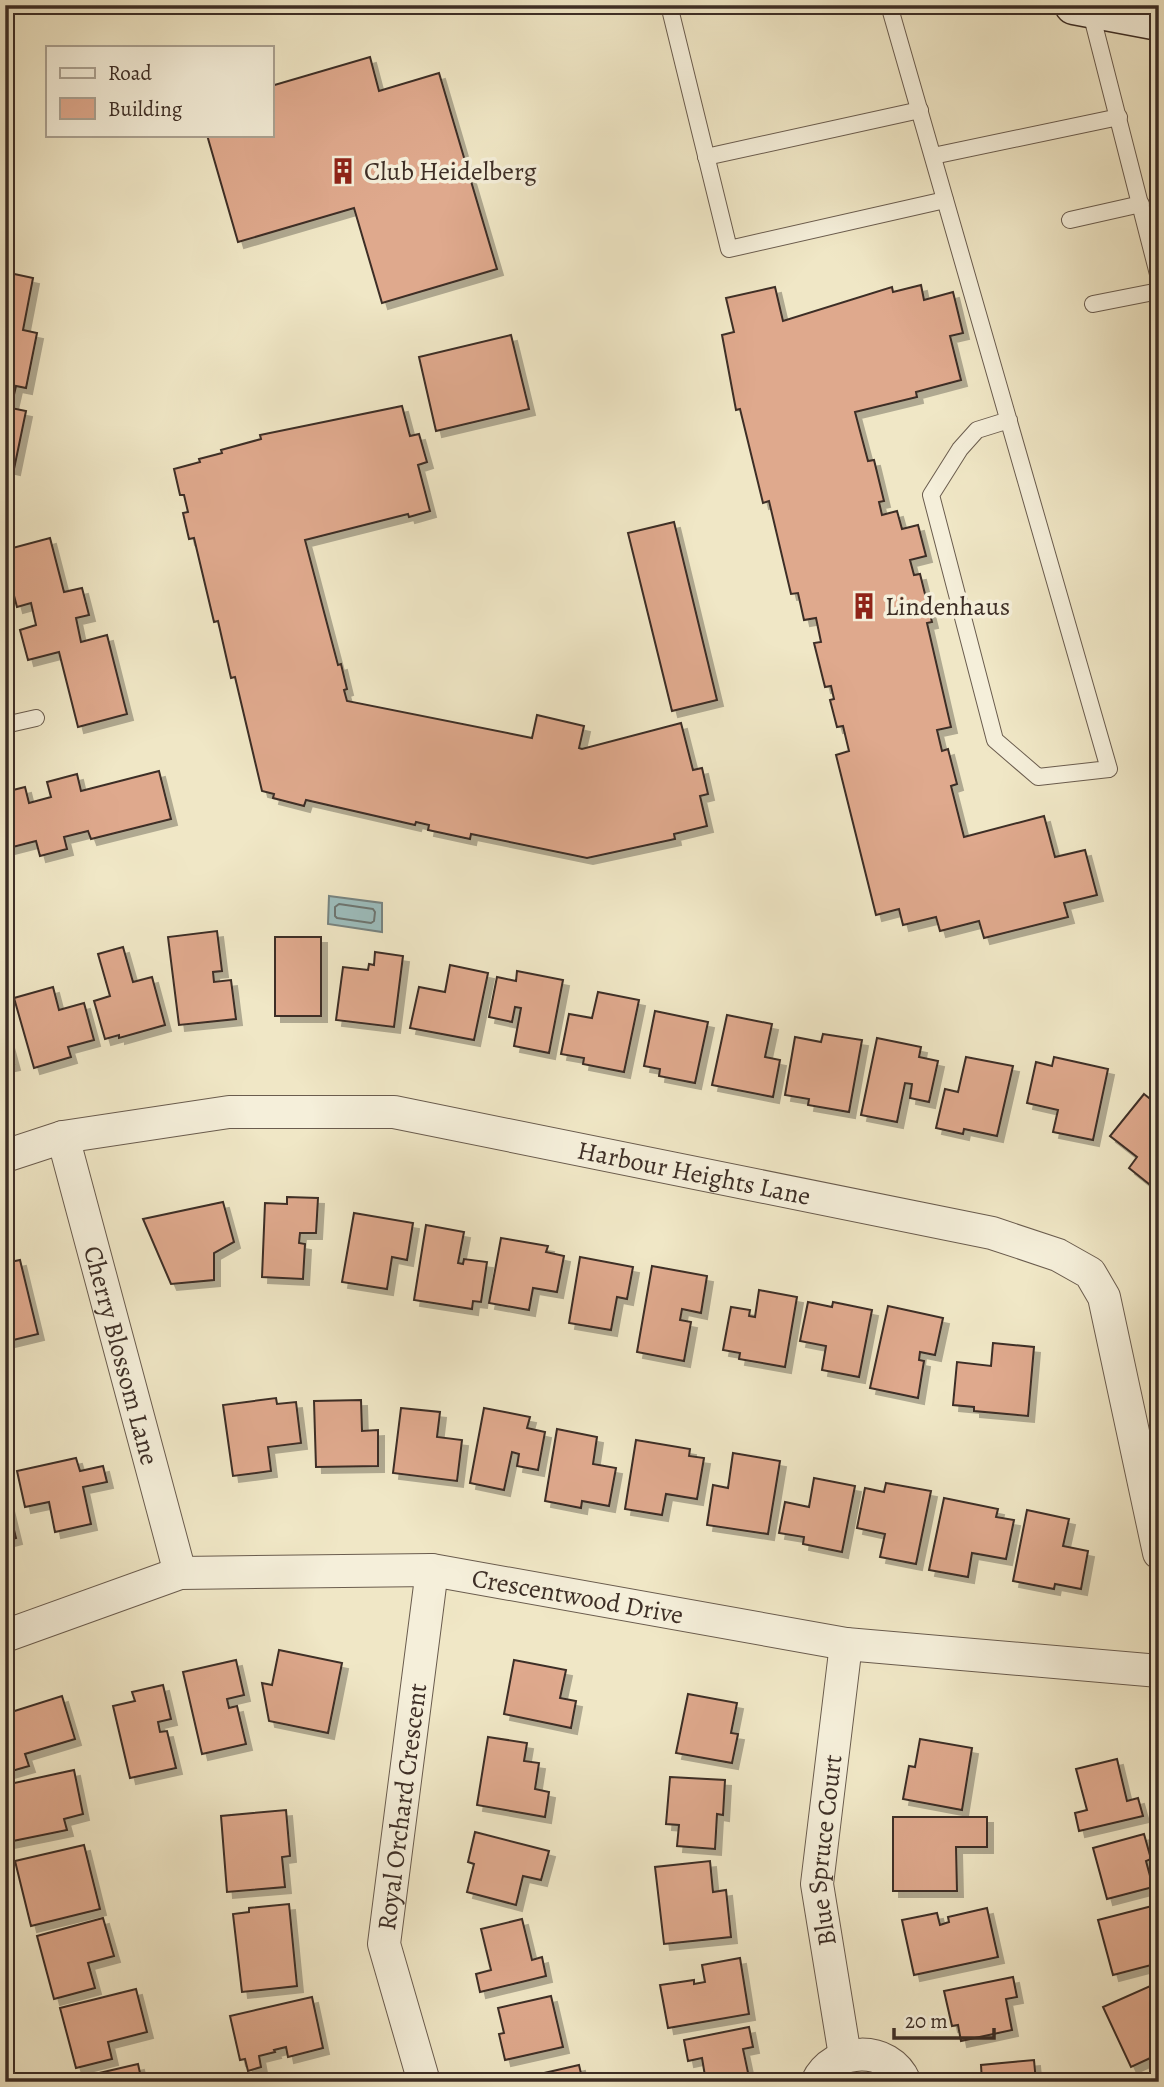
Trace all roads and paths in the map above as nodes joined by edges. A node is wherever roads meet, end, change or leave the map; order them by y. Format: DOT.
graph roads {
  1 [pos="669,5"];
  2 [pos="889,5"];
  3 [pos="1082,7"];
  4 [pos="1159,21"];
  5 [pos="920,110"];
  6 [pos="1119,117"];
  7 [pos="933,156"];
  8 [pos="706,157"];
  9 [pos="945,200"];
  10 [pos="1140,204"];
  11 [pos="1070,220"];
  12 [pos="1159,278"];
  13 [pos="1159,291"];
  14 [pos="1093,304"];
  15 [pos="1009,420"];
  16 [pos="36,718"];
  17 [pos="5,725"];
  18 [pos="63,1137"];
  19 [pos="5,1156"];
  20 [pos="1159,1553"];
  21 [pos="432,1570"];
  22 [pos="180,1573"];
  23 [pos="5,1636"];
  24 [pos="846,1644"];
  25 [pos="1159,1671"];
  26 [pos="845,2056"];
  27 [pos="424,2082"];
  28 [pos="817,2082"];
  29 [pos="905,2082"];
  1 -- 8 [label="lane"];
  2 -- 5 [label="lane"];
  3 -- 4 [label="main road"];
  3 -- 6 [label="lane"];
  5 -- 7 [label="lane"];
  5 -- 8 [label="lane"];
  6 -- 7 [label="lane"];
  6 -- 10 [label="lane"];
  7 -- 9 [label="lane"];
  8 -- 9 [label="lane"];
  9 -- 15 [label="lane"];
  10 -- 11 [label="lane"];
  10 -- 12 [label="lane"];
  13 -- 14 [label="lane"];
  15 -- 15 [label="lane"];
  16 -- 17 [label="lane"];
  18 -- 19 [label="street, Harbour Heights Lane"];
  18 -- 20 [label="street, Harbour Heights Lane"];
  18 -- 22 [label="street, Cherry Blossom Lane"];
  21 -- 22 [label="street, Crescentwood Drive"];
  21 -- 24 [label="street, Crescentwood Drive"];
  21 -- 27 [label="street, Royal Orchard Crescent"];
  22 -- 23 [label="street, Crescentwood Drive"];
  24 -- 25 [label="street, Crescentwood Drive"];
  24 -- 26 [label="street, Blue Spruce Court"];
  26 -- 28 [label="street"];
  26 -- 29 [label="street"];
}
